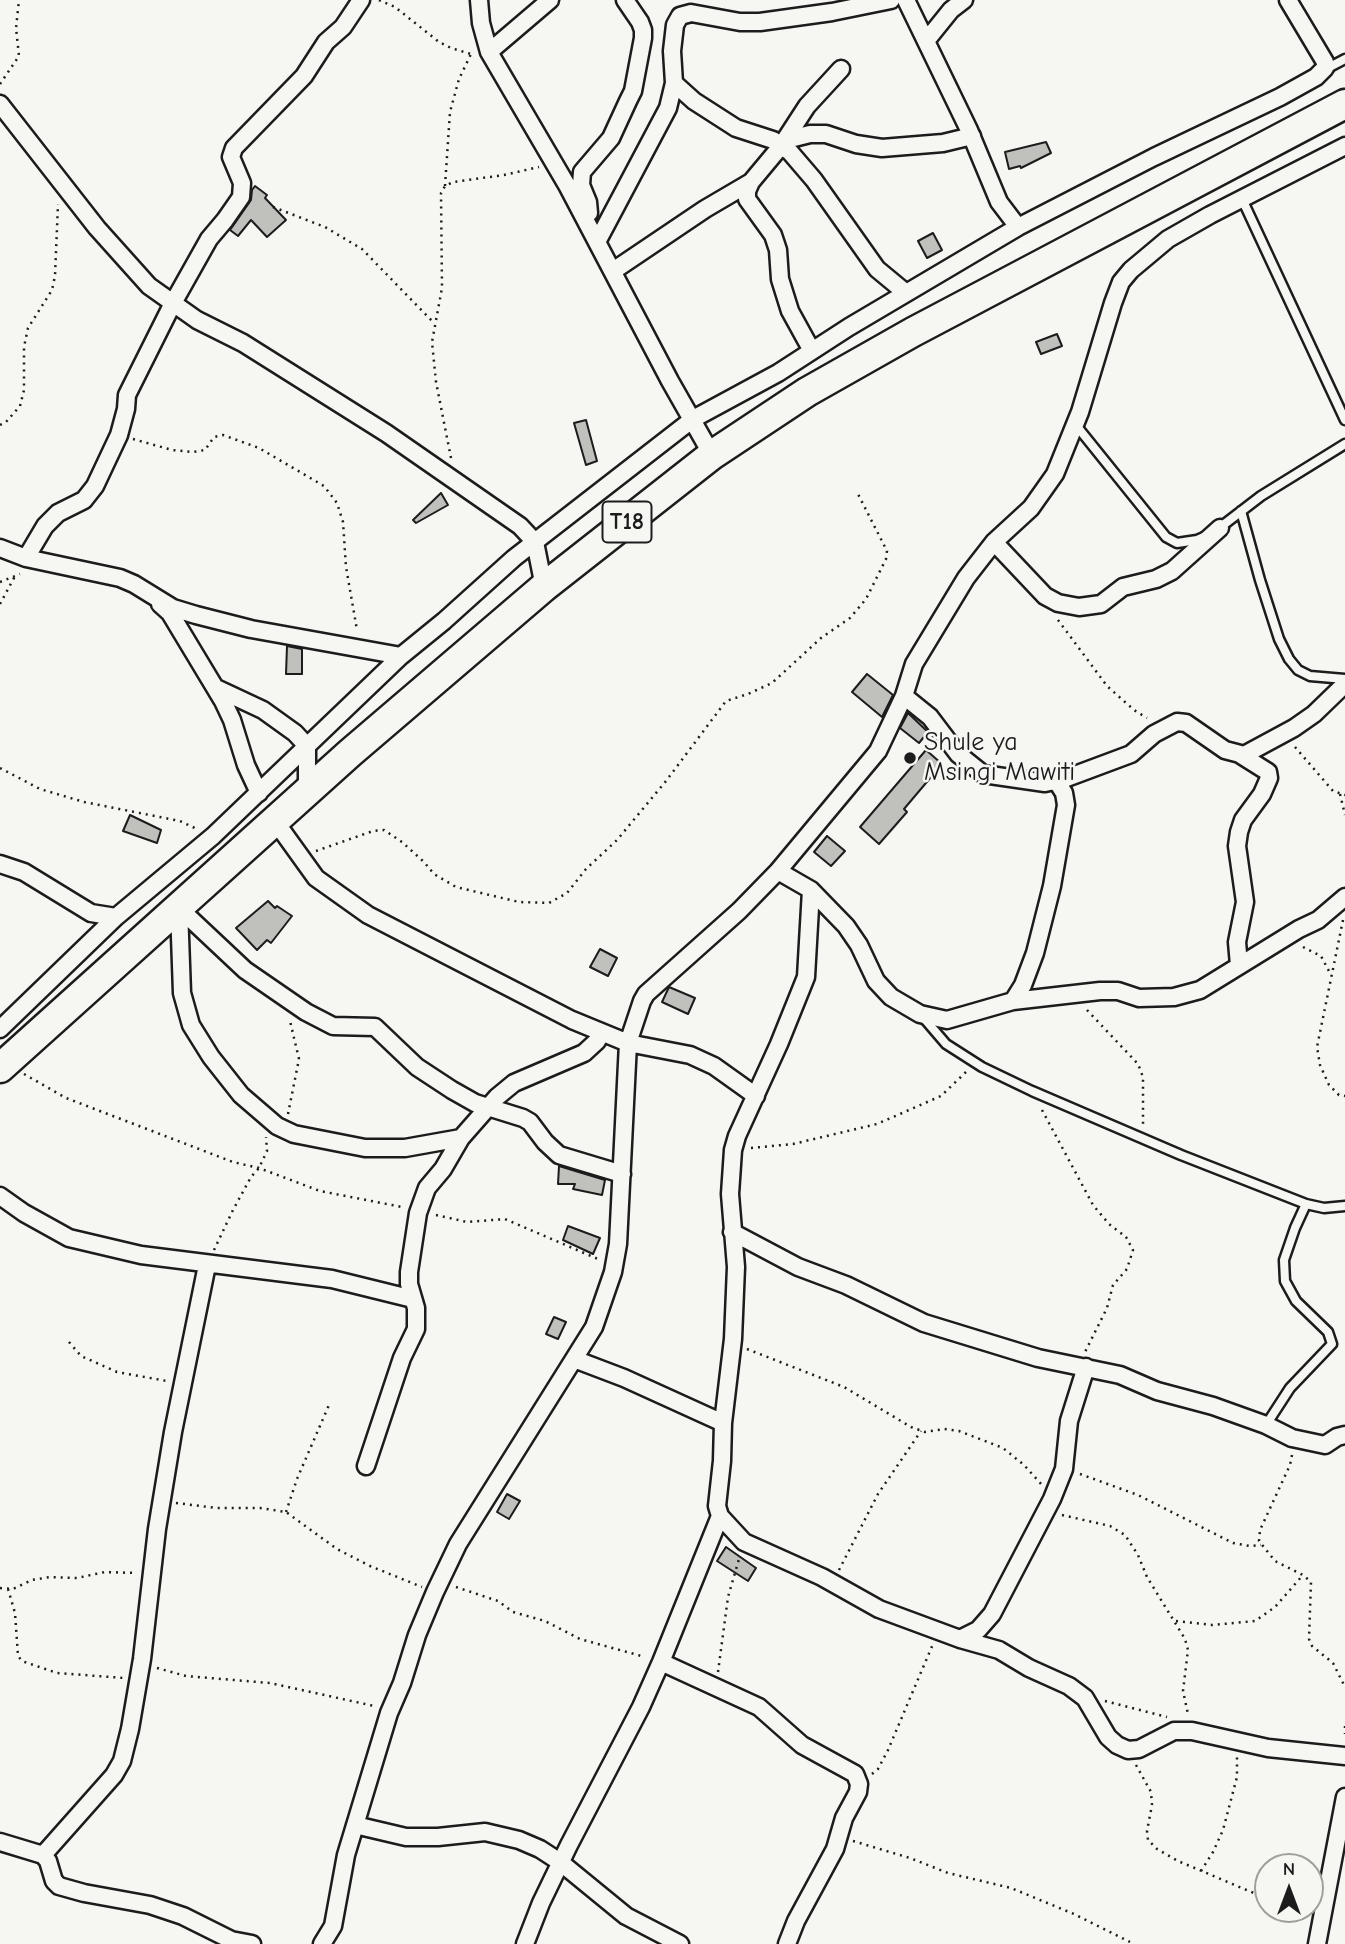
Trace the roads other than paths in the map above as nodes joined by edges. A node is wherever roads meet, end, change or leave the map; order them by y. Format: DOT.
graph roads {
  1 [pos="361,0"];
  2 [pos="479,0"];
  3 [pos="550,0"];
  4 [pos="625,0"];
  5 [pos="891,0"];
  6 [pos="906,0"];
  7 [pos="964,0"];
  8 [pos="1288,0"];
  9 [pos="926,41"];
  10 [pos="489,52"];
  11 [pos="1345,60"];
  12 [pos="841,69"];
  13 [pos="1324,70"];
  14 [pos="674,83"];
  15 [pos="0,104"];
  16 [pos="1345,104"];
  17 [pos="972,136"];
  18 [pos="783,143"];
  19 [pos="1345,146"];
  20 [pos="751,182"];
  21 [pos="1242,199"];
  22 [pos="588,223"];
  23 [pos="1018,227"];
  24 [pos="597,242"];
  25 [pos="613,271"];
  26 [pos="906,293"];
  27 [pos="173,303"];
  28 [pos="812,351"];
  29 [pos="693,419"];
  30 [pos="1345,420"];
  31 [pos="1075,424"];
  32 [pos="1345,444"];
  33 [pos="712,455"];
  34 [pos="1241,511"];
  35 [pos="1220,528"];
  36 [pos="535,542"];
  37 [pos="994,542"];
  38 [pos="0,548"];
  39 [pos="26,558"];
  40 [pos="544,587"];
  41 [pos="152,596"];
  42 [pos="401,656"];
  43 [pos="1345,681"];
  44 [pos="215,688"];
  45 [pos="904,696"];
  46 [pos="307,746"];
  47 [pos="1241,755"];
  48 [pos="1057,782"];
  49 [pos="307,792"];
  50 [pos="259,793"];
  51 [pos="275,821"];
  52 [pos="0,864"];
  53 [pos="778,871"];
  54 [pos="811,890"];
  55 [pos="1345,897"];
  56 [pos="179,908"];
  57 [pos="116,917"];
  58 [pos="1239,965"];
  59 [pos="1013,1001"];
  60 [pos="920,1014"];
  61 [pos="0,1029"];
  62 [pos="601,1034"];
  63 [pos="628,1043"];
  64 [pos="2,1066"];
  65 [pos="757,1096"];
  66 [pos="488,1107"];
  67 [pos="461,1138"];
  68 [pos="622,1174"];
  69 [pos="0,1196"];
  70 [pos="1306,1204"];
  71 [pos="1345,1206"];
  72 [pos="732,1233"];
  73 [pos="207,1265"];
  74 [pos="413,1299"];
  75 [pos="574,1359"];
  76 [pos="1082,1366"];
  77 [pos="723,1423"];
  78 [pos="1266,1425"];
  79 [pos="1345,1435"];
  80 [pos="366,1466"];
  81 [pos="720,1516"];
  82 [pos="960,1639"];
  83 [pos="661,1662"];
  84 [pos="1345,1756"];
  85 [pos="1345,1797"];
  86 [pos="355,1825"];
  87 [pos="0,1842"];
  88 [pos="43,1855"];
  89 [pos="560,1862"];
  90 [pos="325,1943"];
  91 [pos="252,1944"];
  92 [pos="525,1944"];
  93 [pos="680,1944"];
  94 [pos="787,1944"];
  95 [pos="1317,1944"];
  1 -- 27 [label="street"];
  2 -- 10 [label="street"];
  3 -- 10 [label="street"];
  4 -- 22 [label="street"];
  5 -- 14 [label="street"];
  6 -- 9 [label="street"];
  7 -- 9 [label="street"];
  8 -- 13 [label="street"];
  9 -- 17 [label="street"];
  10 -- 22 [label="street"];
  11 -- 13 [label="lane"];
  12 -- 18 [label="street"];
  13 -- 23 [label="street"];
  14 -- 18 [label="street"];
  14 -- 24 [label="street"];
  15 -- 27 [label="street"];
  16 -- 33 [label="highway, T18"];
  17 -- 18 [label="street"];
  17 -- 23 [label="street"];
  18 -- 20 [label="street"];
  18 -- 26 [label="street"];
  19 -- 21 [label="street"];
  20 -- 25 [label="street"];
  20 -- 28 [label="street"];
  21 -- 30 [label="lane"];
  21 -- 31 [label="street"];
  22 -- 24 [label="street"];
  23 -- 26 [label="street"];
  24 -- 25 [label="street"];
  25 -- 29 [label="street"];
  26 -- 28 [label="street"];
  27 -- 36 [label="street"];
  27 -- 39 [label="street"];
  28 -- 29 [label="street"];
  29 -- 33 [label="street"];
  29 -- 36 [label="street"];
  31 -- 35 [label="lane"];
  31 -- 37 [label="street"];
  32 -- 34 [label="lane"];
  33 -- 40 [label="highway, T18"];
  34 -- 35 [label="lane"];
  34 -- 43 [label="lane"];
  35 -- 37 [label="street"];
  36 -- 40 [label="street"];
  36 -- 42 [label="street"];
  37 -- 45 [label="street"];
  38 -- 39 [label="street"];
  39 -- 41 [label="street"];
  40 -- 49 [label="highway, T18"];
  41 -- 42 [label="street"];
  41 -- 44 [label="street"];
  42 -- 46 [label="street"];
  43 -- 47 [label="street"];
  44 -- 46 [label="street"];
  44 -- 50 [label="street"];
  45 -- 48 [label="street"];
  45 -- 53 [label="street"];
  46 -- 49 [label="street"];
  46 -- 50 [label="street"];
  47 -- 48 [label="street"];
  47 -- 58 [label="street"];
  48 -- 59 [label="street"];
  49 -- 51 [label="highway, T18"];
  50 -- 57 [label="street"];
  51 -- 56 [label="highway, T18"];
  51 -- 62 [label="street"];
  52 -- 57 [label="street"];
  53 -- 54 [label="street"];
  53 -- 63 [label="street"];
  54 -- 60 [label="street"];
  54 -- 65 [label="street"];
  55 -- 58 [label="street"];
  56 -- 64 [label="highway, T18"];
  56 -- 66 [label="street"];
  56 -- 67 [label="street"];
  57 -- 61 [label="street"];
  58 -- 59 [label="street"];
  59 -- 60 [label="street"];
  60 -- 70 [label="lane"];
  62 -- 63 [label="street"];
  62 -- 66 [label="street"];
  63 -- 65 [label="street"];
  63 -- 68 [label="street"];
  65 -- 72 [label="street"];
  66 -- 67 [label="street"];
  66 -- 68 [label="street"];
  67 -- 74 [label="street"];
  68 -- 75 [label="street"];
  69 -- 73 [label="street"];
  70 -- 71 [label="lane"];
  70 -- 78 [label="lane"];
  72 -- 76 [label="street"];
  72 -- 77 [label="street"];
  73 -- 74 [label="street"];
  73 -- 88 [label="street"];
  74 -- 80 [label="street"];
  75 -- 77 [label="street"];
  75 -- 86 [label="street"];
  76 -- 78 [label="street"];
  76 -- 82 [label="street"];
  77 -- 81 [label="street"];
  78 -- 79 [label="street"];
  81 -- 82 [label="street"];
  81 -- 83 [label="street"];
  82 -- 84 [label="street"];
  83 -- 89 [label="street"];
  83 -- 94 [label="street"];
  85 -- 95 [label="street"];
  86 -- 89 [label="street"];
  86 -- 90 [label="street"];
  87 -- 88 [label="street"];
  88 -- 91 [label="street"];
  89 -- 92 [label="street"];
  89 -- 93 [label="street"];
}
